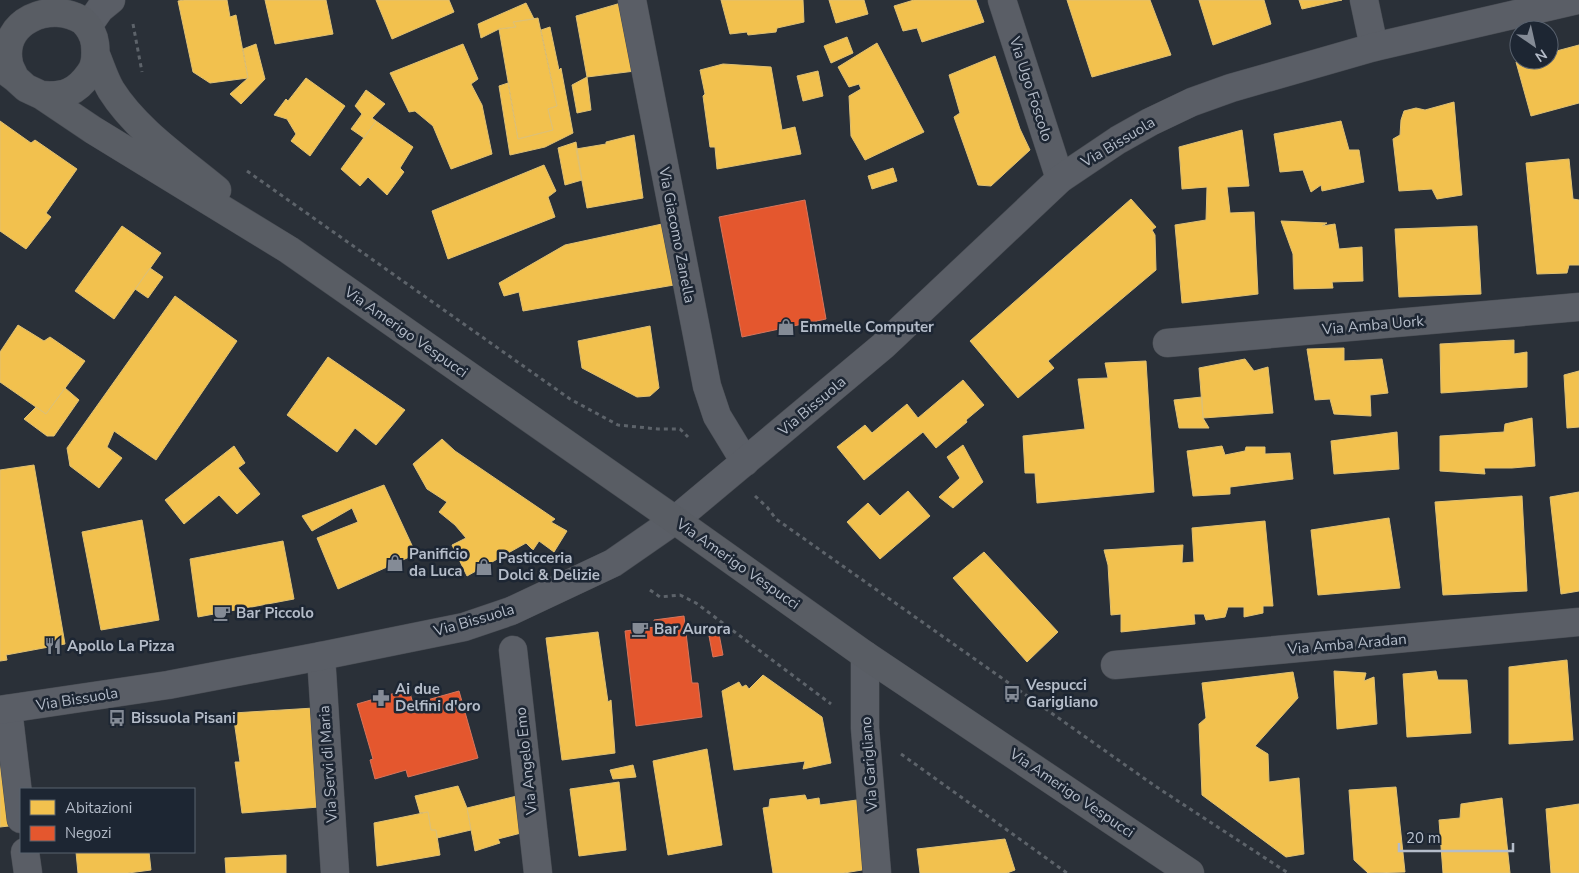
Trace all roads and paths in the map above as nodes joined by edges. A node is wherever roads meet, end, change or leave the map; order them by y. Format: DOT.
graph roads {
  1 [pos="111,0"];
  2 [pos="632,0"];
  3 [pos="1002,0"];
  4 [pos="1364,0"];
  5 [pos="1577,0"];
  6 [pos="63,4"];
  7 [pos="0,12"];
  8 [pos="32,12"];
  9 [pos="132,22"];
  10 [pos="88,26"];
  11 [pos="1374,47"];
  12 [pos="96,55"];
  13 [pos="8,72"];
  14 [pos="142,74"];
  15 [pos="40,95"];
  16 [pos="246,170"];
  17 [pos="1060,179"];
  18 [pos="289,250"];
  19 [pos="1579,307"];
  20 [pos="1167,343"];
  21 [pos="692,440"];
  22 [pos="745,462"];
  23 [pos="760,500"];
  24 [pos="675,520"];
  25 [pos="650,590"];
  26 [pos="1579,622"];
  27 [pos="513,650"];
  28 [pos="864,655"];
  29 [pos="321,656"];
  30 [pos="1115,665"];
  31 [pos="836,707"];
  32 [pos="4,710"];
  33 [pos="899,752"];
  34 [pos="20,813"];
  35 [pos="25,853"];
  36 [pos="28,873"];
  37 [pos="335,873"];
  38 [pos="538,873"];
  39 [pos="877,873"];
  40 [pos="1067,873"];
  41 [pos="1190,873"];
  42 [pos="1288,873"];
  1 -- 10 [label="street"];
  2 -- 22 [label="street, Via Giacomo Zanella"];
  3 -- 17 [label="street, Via Ugo Foscolo"];
  4 -- 11 [label="street"];
  5 -- 11 [label="street, Via Bissuola"];
  6 -- 8 [label="main road"];
  6 -- 10 [label="main road"];
  7 -- 8 [label="main road"];
  8 -- 13 [label="main road, Via Amerigo Vespucci"];
  9 -- 14 [label="path"];
  10 -- 12 [label="main road, Via Amerigo Vespucci"];
  11 -- 17 [label="street, Via Bissuola"];
  12 -- 15 [label="main road"];
  12 -- 18 [label="main road, Via Amerigo Vespucci"];
  13 -- 15 [label="main road, Via Amerigo Vespucci"];
  15 -- 18 [label="main road, Via Amerigo Vespucci"];
  16 -- 21 [label="path"];
  17 -- 22 [label="street, Via Bissuola"];
  18 -- 24 [label="main road, Via Amerigo Vespucci"];
  19 -- 20 [label="street, Via Amba Uork"];
  22 -- 24 [label="street, Via Bissuola"];
  23 -- 42 [label="path"];
  24 -- 28 [label="main road, Via Amerigo Vespucci"];
  24 -- 29 [label="street, Via Bissuola"];
  25 -- 31 [label="path"];
  26 -- 30 [label="street, Via Amba Aradan"];
  27 -- 38 [label="street, Via Angelo Emo"];
  28 -- 39 [label="street, Via Garigliano"];
  28 -- 41 [label="main road, Via Amerigo Vespucci"];
  29 -- 32 [label="street, Via Bissuola"];
  29 -- 37 [label="street, Via Servi di Maria"];
  32 -- 34 [label="street"];
  33 -- 40 [label="path"];
  35 -- 36 [label="street"];
}
